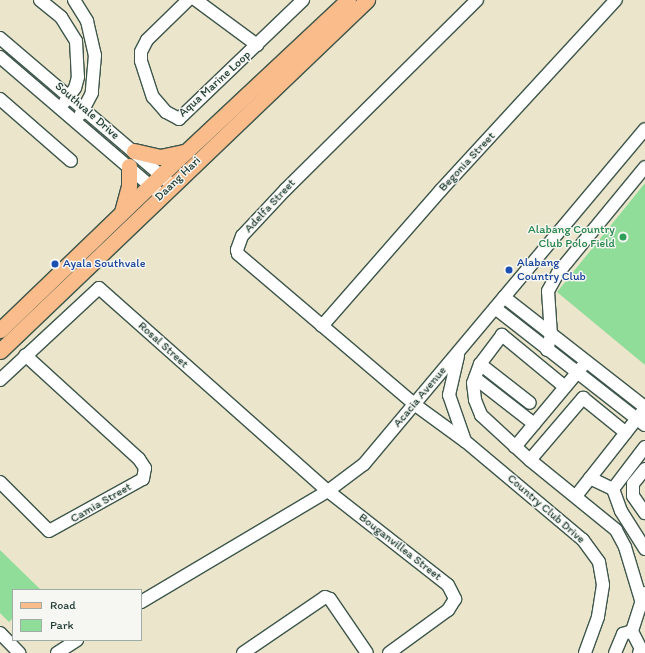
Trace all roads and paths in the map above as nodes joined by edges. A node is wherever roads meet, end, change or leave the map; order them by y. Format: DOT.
graph roads {
  1 [pos="40,0"];
  2 [pos="188,0"];
  3 [pos="196,0"];
  4 [pos="303,0"];
  5 [pos="477,0"];
  6 [pos="616,0"];
  7 [pos="75,1"];
  8 [pos="358,2"];
  9 [pos="61,17"];
  10 [pos="0,38"];
  11 [pos="257,46"];
  12 [pos="0,57"];
  13 [pos="70,97"];
  14 [pos="0,99"];
  15 [pos="61,107"];
  16 [pos="85,109"];
  17 [pos="76,120"];
  18 [pos="645,130"];
  19 [pos="134,151"];
  20 [pos="187,151"];
  21 [pos="71,161"];
  22 [pos="129,166"];
  23 [pos="645,167"];
  24 [pos="161,185"];
  25 [pos="122,214"];
  26 [pos="504,297"];
  27 [pos="495,308"];
  28 [pos="322,326"];
  29 [pos="0,330"];
  30 [pos="551,335"];
  31 [pos="461,349"];
  32 [pos="547,350"];
  33 [pos="0,352"];
  34 [pos="25,355"];
  35 [pos="586,361"];
  36 [pos="480,364"];
  37 [pos="577,373"];
  38 [pos="475,378"];
  39 [pos="0,380"];
  40 [pos="565,387"];
  41 [pos="530,403"];
  42 [pos="414,404"];
  43 [pos="645,408"];
  44 [pos="641,422"];
  45 [pos="534,424"];
  46 [pos="626,432"];
  47 [pos="465,441"];
  48 [pos="515,447"];
  49 [pos="645,447"];
  50 [pos="530,460"];
  51 [pos="645,469"];
  52 [pos="590,478"];
  53 [pos="0,482"];
  54 [pos="613,489"];
  55 [pos="328,491"];
  56 [pos="576,496"];
  57 [pos="645,513"];
  58 [pos="645,549"];
  59 [pos="643,595"];
  60 [pos="142,601"];
  61 [pos="641,615"];
  62 [pos="632,631"];
  63 [pos="0,633"];
  64 [pos="75,641"];
  65 [pos="19,653"];
  66 [pos="56,653"];
  67 [pos="242,653"];
  68 [pos="367,653"];
  69 [pos="389,653"];
  70 [pos="585,653"];
  71 [pos="615,653"];
  72 [pos="640,653"];
  1 -- 9 [label="street"];
  2 -- 11 [label="street, Aqua Marine Loop"];
  3 -- 11 [label="street"];
  4 -- 11 [label="street"];
  5 -- 28 [label="street, Adelfa Street"];
  6 -- 28 [label="street, Begonia Street"];
  7 -- 9 [label="street"];
  7 -- 16 [label="street"];
  8 -- 20 [label="main road, Daang Hari"];
  8 -- 24 [label="main road, Daang Hari"];
  9 -- 13 [label="street"];
  10 -- 13 [label="street, Southvale Drive"];
  12 -- 15 [label="street, Southvale Drive"];
  13 -- 15 [label="street"];
  13 -- 16 [label="street, Southvale Drive"];
  14 -- 21 [label="street"];
  15 -- 17 [label="street, Southvale Drive"];
  16 -- 17 [label="street"];
  16 -- 19 [label="street, Southvale Drive"];
  17 -- 22 [label="street, Southvale Drive"];
  18 -- 26 [label="street, Acacia Avenue"];
  19 -- 20 [label="main road"];
  19 -- 24 [label="street, Southvale Drive"];
  20 -- 24 [label="main road, Daang Hari"];
  22 -- 24 [label="street, Southvale Drive"];
  22 -- 25 [label="main road"];
  23 -- 30 [label="street"];
  24 -- 25 [label="main road, Daang Hari"];
  24 -- 33 [label="main road, Daang Hari"];
  25 -- 29 [label="main road, Daang Hari"];
  26 -- 27 [label="street, Acacia Avenue"];
  26 -- 30 [label="street"];
  27 -- 31 [label="street, Acacia Avenue"];
  27 -- 32 [label="street"];
  28 -- 42 [label="street, Adelfa Street"];
  30 -- 32 [label="street"];
  30 -- 35 [label="street"];
  31 -- 42 [label="street, Acacia Avenue"];
  31 -- 47 [label="street"];
  32 -- 37 [label="street"];
  34 -- 39 [label="street, Rosal Street"];
  34 -- 53 [label="street, Camia Street"];
  34 -- 55 [label="street, Rosal Street"];
  35 -- 37 [label="street"];
  35 -- 43 [label="street"];
  36 -- 38 [label="street"];
  36 -- 40 [label="street"];
  36 -- 41 [label="street"];
  37 -- 40 [label="street"];
  37 -- 44 [label="street"];
  38 -- 45 [label="street"];
  38 -- 48 [label="street"];
  40 -- 45 [label="street"];
  42 -- 47 [label="street, Country Club Drive"];
  42 -- 55 [label="street, Acacia Avenue"];
  43 -- 44 [label="street"];
  44 -- 46 [label="street"];
  45 -- 48 [label="street"];
  46 -- 50 [label="street"];
  46 -- 52 [label="street"];
  47 -- 70 [label="street, Country Club Drive"];
  48 -- 50 [label="street"];
  49 -- 54 [label="street"];
  50 -- 56 [label="street"];
  51 -- 57 [label="street"];
  52 -- 54 [label="street"];
  52 -- 56 [label="street"];
  54 -- 58 [label="street"];
  55 -- 60 [label="street, Acacia Avenue"];
  55 -- 69 [label="street, Bouganvillea Street"];
  56 -- 59 [label="street"];
  59 -- 61 [label="street"];
  61 -- 62 [label="street"];
  62 -- 71 [label="street"];
  62 -- 72 [label="street"];
  63 -- 65 [label="street"];
  64 -- 66 [label="street"];
  67 -- 68 [label="street"];
}
